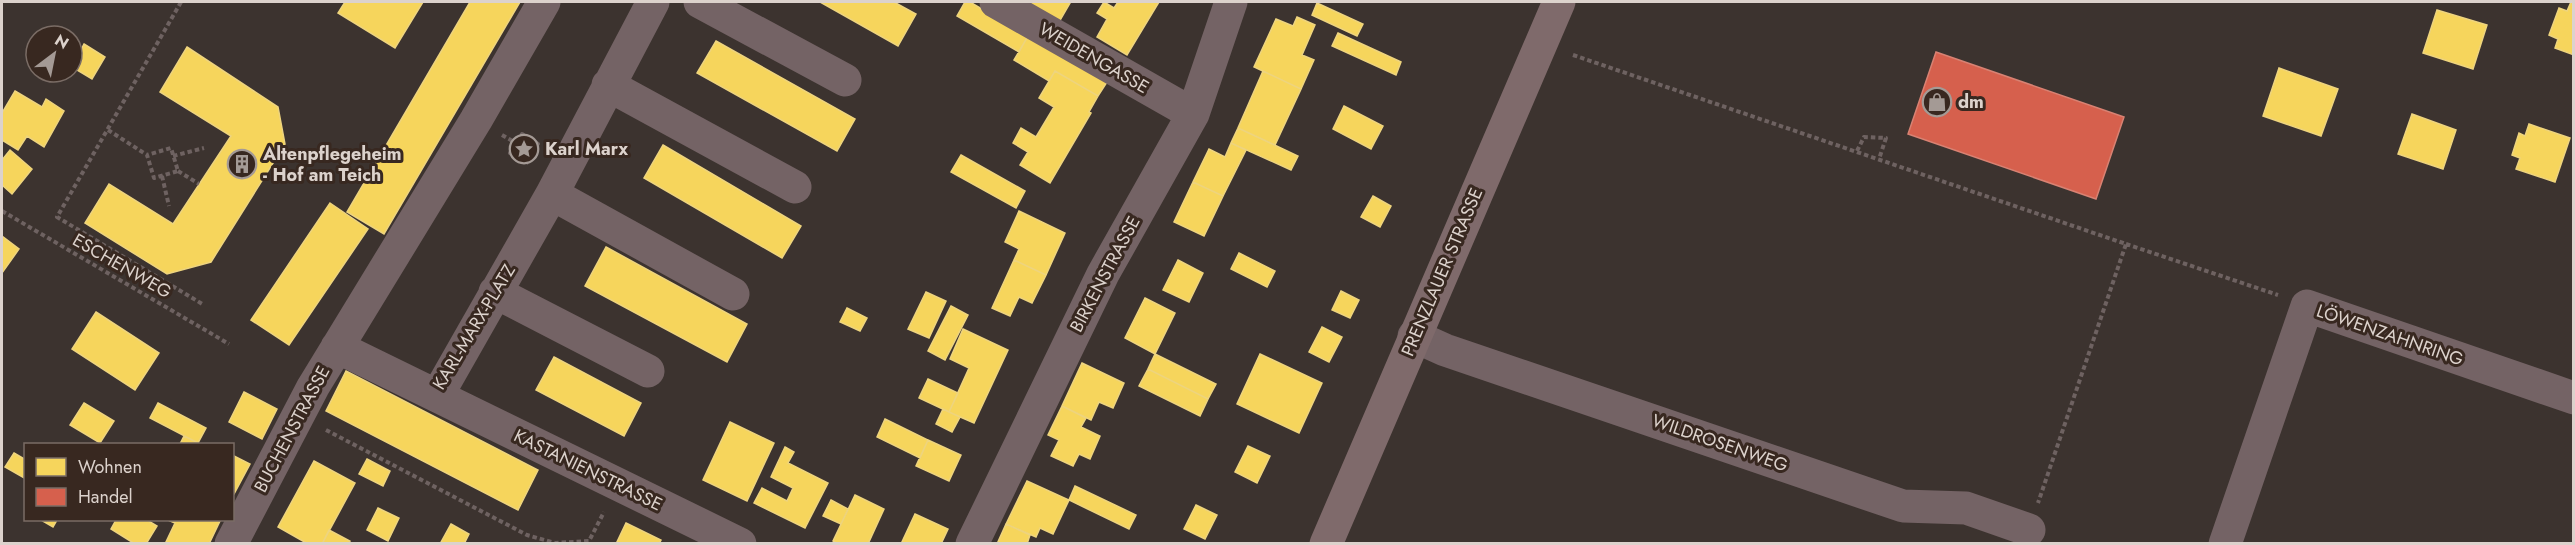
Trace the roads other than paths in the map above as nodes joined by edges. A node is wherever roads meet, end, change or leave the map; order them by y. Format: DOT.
graph roads {
  1 [pos="544,2"];
  2 [pos="653,2"];
  3 [pos="700,2"];
  4 [pos="996,2"];
  5 [pos="1231,2"];
  6 [pos="1559,2"];
  7 [pos="845,80"];
  8 [pos="608,85"];
  9 [pos="1193,114"];
  10 [pos="795,187"];
  11 [pos="552,194"];
  12 [pos="495,292"];
  13 [pos="733,294"];
  14 [pos="1414,336"];
  15 [pos="338,347"];
  16 [pos="648,371"];
  17 [pos="437,396"];
  18 [pos="2574,398"];
  19 [pos="2029,530"];
  20 [pos="231,543"];
  21 [pos="740,543"];
  22 [pos="972,543"];
  23 [pos="1326,543"];
  24 [pos="2225,543"];
  1 -- 15 [label="street"];
  2 -- 8 [label="street, KARL-MARX-PLATZ"];
  3 -- 7 [label="street"];
  4 -- 9 [label="street, WEIDENGASSE"];
  5 -- 9 [label="street, BIRKENSTRASSE"];
  6 -- 14 [label="main road, PRENZLAUER STRASSE"];
  8 -- 10 [label="street"];
  8 -- 11 [label="street, KARL-MARX-PLATZ"];
  9 -- 22 [label="street, BIRKENSTRASSE"];
  11 -- 12 [label="street, KARL-MARX-PLATZ"];
  11 -- 13 [label="street"];
  12 -- 16 [label="street"];
  12 -- 17 [label="street, KARL-MARX-PLATZ"];
  14 -- 19 [label="street, WILDROSENWEG"];
  14 -- 23 [label="main road, PRENZLAUER STRASSE"];
  15 -- 17 [label="street, KARL-MARX-PLATZ"];
  15 -- 20 [label="street, BUCHENSTRASSE"];
  17 -- 21 [label="street, KASTANIENSTRASSE"];
  18 -- 24 [label="street, LÖWENZAHNRING"];
}
